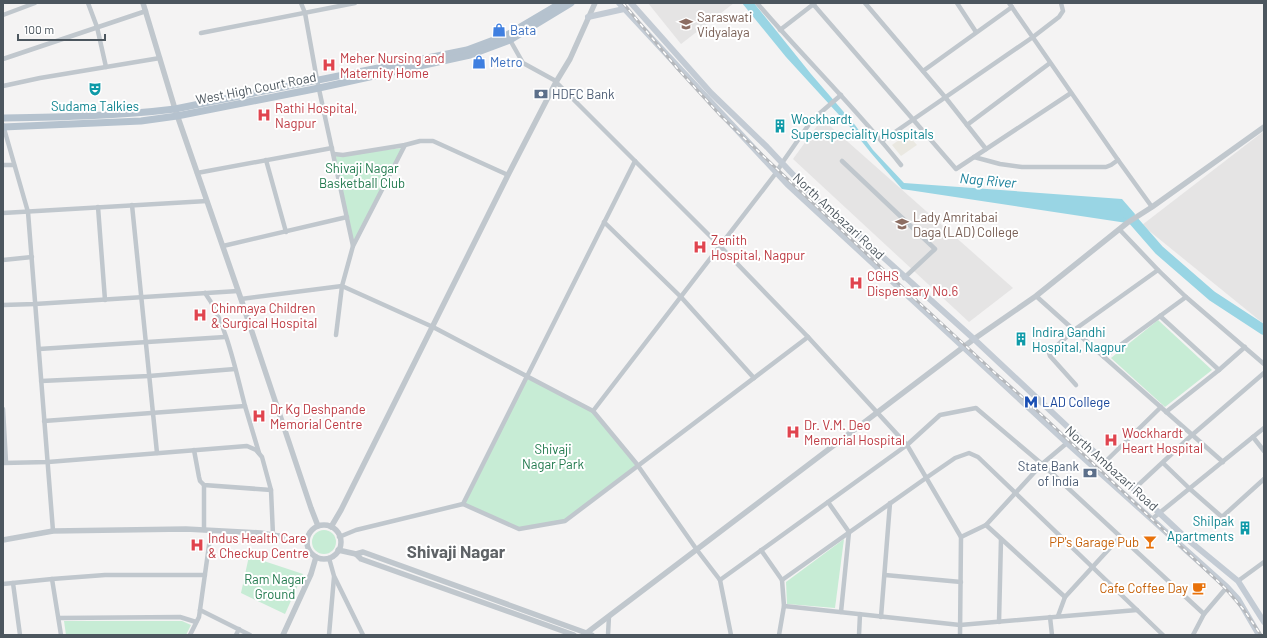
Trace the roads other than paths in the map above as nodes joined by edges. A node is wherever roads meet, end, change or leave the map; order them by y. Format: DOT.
graph roads {
  1 [pos="35,3"];
  2 [pos="88,3"];
  3 [pos="143,3"];
  4 [pos="301,3"];
  5 [pos="355,3"];
  6 [pos="561,3"];
  7 [pos="570,3"];
  8 [pos="595,3"];
  9 [pos="619,3"];
  10 [pos="631,3"];
  11 [pos="757,3"];
  12 [pos="865,3"];
  13 [pos="957,3"];
  14 [pos="1061,3"];
  15 [pos="814,4"];
  16 [pos="1011,5"];
  17 [pos="624,9"];
  18 [pos="146,11"];
  19 [pos="305,14"];
  20 [pos="3,16"];
  21 [pos="588,17"];
  22 [pos="97,27"];
  23 [pos="780,30"];
  24 [pos="976,32"];
  25 [pos="201,33"];
  26 [pos="1033,37"];
  27 [pos="510,40"];
  28 [pos="160,58"];
  29 [pos="3,59"];
  30 [pos="1050,63"];
  31 [pos="106,67"];
  32 [pos="923,71"];
  33 [pos="317,80"];
  34 [pos="556,82"];
  35 [pos="3,86"];
  36 [pos="319,88"];
  37 [pos="1071,93"];
  38 [pos="840,95"];
  39 [pos="945,97"];
  40 [pos="175,108"];
  41 [pos="177,116"];
  42 [pos="3,118"];
  43 [pos="912,120"];
  44 [pos="967,125"];
  45 [pos="3,127"];
  46 [pos="1264,127"];
  47 [pos="882,141"];
  48 [pos="405,145"];
  49 [pos="332,148"];
  50 [pos="986,149"];
  51 [pos="334,154"];
  52 [pos="974,157"];
  53 [pos="266,160"];
  54 [pos="1118,160"];
  55 [pos="635,161"];
  56 [pos="842,161"];
  57 [pos="782,162"];
  58 [pos="3,165"];
  59 [pos="14,165"];
  60 [pos="901,165"];
  61 [pos="197,173"];
  62 [pos="776,173"];
  63 [pos="508,175"];
  64 [pos="207,201"];
  65 [pos="132,205"];
  66 [pos="98,207"];
  67 [pos="1152,207"];
  68 [pos="28,212"];
  69 [pos="3,213"];
  70 [pos="346,217"];
  71 [pos="604,222"];
  72 [pos="1120,230"];
  73 [pos="286,232"];
  74 [pos="223,246"];
  75 [pos="353,246"];
  76 [pos="720,246"];
  77 [pos="32,257"];
  78 [pos="3,260"];
  79 [pos="1158,270"];
  80 [pos="905,278"];
  81 [pos="342,286"];
  82 [pos="238,291"];
  83 [pos="205,293"];
  84 [pos="1036,296"];
  85 [pos="1186,296"];
  86 [pos="141,297"];
  87 [pos="681,297"];
  88 [pos="241,299"];
  89 [pos="105,300"];
  90 [pos="35,304"];
  91 [pos="3,305"];
  92 [pos="1160,316"];
  93 [pos="433,327"];
  94 [pos="1074,330"];
  95 [pos="336,335"];
  96 [pos="225,337"];
  97 [pos="808,337"];
  98 [pos="974,339"];
  99 [pos="145,342"];
  100 [pos="964,347"];
  101 [pos="1244,347"];
  102 [pos="39,349"];
  103 [pos="1104,357"];
  104 [pos="1264,364"];
  105 [pos="235,369"];
  106 [pos="1219,370"];
  107 [pos="1264,373"];
  108 [pos="149,376"];
  109 [pos="527,377"];
  110 [pos="754,378"];
  111 [pos="41,381"];
  112 [pos="1076,385"];
  113 [pos="245,406"];
  114 [pos="1161,407"];
  115 [pos="3,409"];
  116 [pos="593,411"];
  117 [pos="1166,412"];
  118 [pos="152,413"];
  119 [pos="877,413"];
  120 [pos="44,421"];
  121 [pos="3,424"];
  122 [pos="1264,428"];
  123 [pos="1192,435"];
  124 [pos="1253,437"];
  125 [pos="1067,443"];
  126 [pos="907,445"];
  127 [pos="194,450"];
  128 [pos="1264,451"];
  129 [pos="157,453"];
  130 [pos="259,454"];
  131 [pos="48,462"];
  132 [pos="1105,462"];
  133 [pos="1223,462"];
  134 [pos="5,463"];
  135 [pos="1163,463"];
  136 [pos="1042,464"];
  137 [pos="638,466"];
  138 [pos="926,478"];
  139 [pos="1264,479"];
  140 [pos="204,485"];
  141 [pos="1134,489"];
  142 [pos="1190,489"];
  143 [pos="271,490"];
  144 [pos="1015,494"];
  145 [pos="828,502"];
  146 [pos="890,503"];
  147 [pos="463,504"];
  148 [pos="1159,513"];
  149 [pos="1152,519"];
  150 [pos="986,525"];
  151 [pos="318,526"];
  152 [pos="331,527"];
  153 [pos="204,530"];
  154 [pos="53,531"];
  155 [pos="211,531"];
  156 [pos="849,532"];
  157 [pos="273,535"];
  158 [pos="339,537"];
  159 [pos="961,537"];
  160 [pos="1120,537"];
  161 [pos="1001,539"];
  162 [pos="3,540"];
  163 [pos="307,541"];
  164 [pos="338,550"];
  165 [pos="697,550"];
  166 [pos="761,550"];
  167 [pos="356,554"];
  168 [pos="316,557"];
  169 [pos="329,558"];
  170 [pos="1264,562"];
  171 [pos="1092,566"];
  172 [pos="205,575"];
  173 [pos="885,575"];
  174 [pos="334,576"];
  175 [pos="52,579"];
  176 [pos="720,580"];
  177 [pos="782,580"];
  178 [pos="1238,581"];
  179 [pos="961,582"];
  180 [pos="13,583"];
  181 [pos="3,584"];
  182 [pos="1227,587"];
  183 [pos="1065,597"];
  184 [pos="784,606"];
  185 [pos="200,610"];
  186 [pos="1137,610"];
  187 [pos="841,612"];
  188 [pos="860,614"];
  189 [pos="1204,614"];
  190 [pos="609,616"];
  191 [pos="1058,616"];
  192 [pos="882,617"];
  193 [pos="1050,617"];
  194 [pos="59,618"];
  195 [pos="196,622"];
  196 [pos="999,622"];
  197 [pos="1264,622"];
  198 [pos="960,625"];
  199 [pos="239,630"];
  200 [pos="587,634"];
  201 [pos="20,635"];
  202 [pos="61,635"];
  203 [pos="190,635"];
  204 [pos="236,635"];
  205 [pos="250,635"];
  206 [pos="283,635"];
  207 [pos="329,635"];
  208 [pos="363,635"];
  209 [pos="574,635"];
  210 [pos="608,635"];
  211 [pos="731,635"];
  212 [pos="779,635"];
  213 [pos="859,635"];
  214 [pos="960,635"];
  215 [pos="1052,635"];
  216 [pos="1163,635"];
  217 [pos="1193,635"];
  218 [pos="1259,635"];
  1 -- 20 [label="street"];
  2 -- 22 [label="street"];
  3 -- 18 [label="street"];
  4 -- 19 [label="street"];
  5 -- 19 [label="street"];
  6 -- 33 [label="main road, West High Court Road"];
  7 -- 27 [label="main road, West High Court Road"];
  8 -- 21 [label="street"];
  9 -- 17 [label="main road, North Ambazari Road"];
  10 -- 57 [label="main road, North Ambazari Road"];
  11 -- 23 [label="street"];
  12 -- 32 [label="street"];
  13 -- 24 [label="street"];
  14 -- 26 [label="street"];
  15 -- 23 [label="street"];
  15 -- 43 [label="street"];
  16 -- 24 [label="street"];
  16 -- 26 [label="street"];
  17 -- 21 [label="main road"];
  17 -- 62 [label="main road, North Ambazari Road"];
  18 -- 22 [label="street"];
  18 -- 28 [label="street"];
  19 -- 25 [label="street"];
  19 -- 33 [label="street"];
  21 -- 34 [label="street"];
  22 -- 29 [label="street"];
  22 -- 31 [label="street"];
  23 -- 38 [label="street"];
  24 -- 32 [label="street"];
  26 -- 30 [label="street"];
  26 -- 39 [label="street"];
  27 -- 34 [label="street"];
  27 -- 36 [label="main road, West High Court Road"];
  28 -- 31 [label="street"];
  28 -- 40 [label="street"];
  30 -- 37 [label="street"];
  30 -- 44 [label="street"];
  31 -- 35 [label="street"];
  32 -- 39 [label="street"];
  33 -- 36 [label="street"];
  33 -- 40 [label="main road, West High Court Road"];
  34 -- 55 [label="street"];
  34 -- 63 [label="street"];
  36 -- 41 [label="main road, West High Court Road"];
  36 -- 49 [label="street"];
  37 -- 50 [label="street"];
  37 -- 54 [label="street"];
  38 -- 47 [label="street"];
  38 -- 57 [label="street"];
  39 -- 43 [label="street"];
  39 -- 44 [label="street"];
  40 -- 41 [label="street"];
  40 -- 42 [label="main road, West High Court Road"];
  41 -- 45 [label="main road, West High Court Road"];
  41 -- 61 [label="street"];
  43 -- 47 [label="street"];
  43 -- 52 [label="street"];
  44 -- 50 [label="street"];
  45 -- 59 [label="street"];
  46 -- 67 [label="street"];
  47 -- 60 [label="street"];
  48 -- 51 [label="street"];
  48 -- 63 [label="street"];
  48 -- 75 [label="street"];
  49 -- 51 [label="street"];
  49 -- 53 [label="street"];
  50 -- 52 [label="street"];
  51 -- 70 [label="street"];
  52 -- 54 [label="street"];
  53 -- 61 [label="street"];
  53 -- 73 [label="street"];
  54 -- 67 [label="street"];
  55 -- 71 [label="street"];
  55 -- 76 [label="street"];
  56 -- 80 [label="street"];
  57 -- 62 [label="street"];
  57 -- 80 [label="main road, North Ambazari Road"];
  58 -- 59 [label="street"];
  59 -- 68 [label="street"];
  61 -- 64 [label="street"];
  62 -- 76 [label="street"];
  62 -- 100 [label="main road, North Ambazari Road"];
  63 -- 93 [label="street"];
  64 -- 65 [label="street"];
  64 -- 74 [label="street"];
  65 -- 66 [label="street"];
  65 -- 86 [label="street"];
  66 -- 68 [label="street"];
  66 -- 89 [label="street"];
  67 -- 72 [label="street"];
  68 -- 69 [label="street"];
  68 -- 77 [label="street"];
  70 -- 73 [label="street"];
  70 -- 75 [label="street"];
  71 -- 87 [label="street"];
  71 -- 109 [label="street"];
  72 -- 79 [label="street"];
  72 -- 84 [label="street"];
  73 -- 74 [label="street"];
  74 -- 82 [label="street"];
  75 -- 81 [label="street"];
  76 -- 87 [label="street"];
  76 -- 97 [label="street"];
  77 -- 78 [label="street"];
  77 -- 90 [label="street"];
  79 -- 85 [label="street"];
  79 -- 94 [label="street"];
  80 -- 98 [label="main road, North Ambazari Road"];
  81 -- 88 [label="street"];
  81 -- 93 [label="street"];
  81 -- 95 [label="street"];
  82 -- 83 [label="street"];
  82 -- 88 [label="street"];
  83 -- 86 [label="street"];
  83 -- 96 [label="street"];
  84 -- 94 [label="street"];
  84 -- 98 [label="street"];
  85 -- 92 [label="street"];
  85 -- 101 [label="street"];
  86 -- 89 [label="street"];
  86 -- 99 [label="street"];
  87 -- 110 [label="street"];
  87 -- 116 [label="street"];
  88 -- 151 [label="street"];
  89 -- 90 [label="street"];
  90 -- 91 [label="street"];
  90 -- 102 [label="street"];
  92 -- 103 [label="street"];
  92 -- 106 [label="street"];
  93 -- 109 [label="street"];
  93 -- 152 [label="street"];
  94 -- 103 [label="street"];
  94 -- 112 [label="street"];
  96 -- 99 [label="street"];
  96 -- 105 [label="street"];
  97 -- 110 [label="street"];
  97 -- 119 [label="street"];
  98 -- 100 [label="street"];
  98 -- 132 [label="main road, North Ambazari Road"];
  99 -- 102 [label="street"];
  99 -- 108 [label="street"];
  100 -- 119 [label="street"];
  100 -- 125 [label="main road, North Ambazari Road"];
  101 -- 104 [label="street"];
  101 -- 106 [label="street"];
  102 -- 111 [label="street"];
  103 -- 114 [label="street"];
  105 -- 108 [label="street"];
  105 -- 113 [label="street"];
  106 -- 117 [label="street"];
  107 -- 123 [label="street"];
  108 -- 111 [label="street"];
  108 -- 118 [label="street"];
  109 -- 116 [label="street"];
  109 -- 147 [label="street"];
  110 -- 137 [label="street"];
  111 -- 120 [label="street"];
  113 -- 118 [label="street"];
  113 -- 130 [label="street"];
  114 -- 117 [label="street"];
  114 -- 132 [label="street"];
  115 -- 121 [label="street"];
  116 -- 137 [label="street"];
  117 -- 123 [label="street"];
  118 -- 120 [label="street"];
  118 -- 129 [label="street"];
  119 -- 126 [label="street"];
  119 -- 165 [label="street"];
  120 -- 131 [label="street"];
  121 -- 134 [label="street"];
  122 -- 124 [label="street"];
  123 -- 133 [label="street"];
  123 -- 135 [label="street"];
  124 -- 128 [label="street"];
  124 -- 133 [label="street"];
  125 -- 136 [label="street"];
  125 -- 149 [label="main road, North Ambazari Road"];
  126 -- 136 [label="street"];
  126 -- 138 [label="street"];
  126 -- 145 [label="street"];
  127 -- 129 [label="street"];
  127 -- 130 [label="street"];
  127 -- 140 [label="street"];
  129 -- 131 [label="street"];
  130 -- 143 [label="street"];
  131 -- 134 [label="street"];
  131 -- 154 [label="street"];
  132 -- 141 [label="main road, North Ambazari Road"];
  133 -- 142 [label="street"];
  135 -- 141 [label="street"];
  135 -- 142 [label="street"];
  136 -- 144 [label="street"];
  136 -- 160 [label="street"];
  137 -- 147 [label="street"];
  137 -- 165 [label="street"];
  138 -- 144 [label="street"];
  138 -- 146 [label="street"];
  138 -- 159 [label="street"];
  139 -- 142 [label="street"];
  140 -- 143 [label="street"];
  140 -- 153 [label="street"];
  141 -- 148 [label="main road, North Ambazari Road"];
  142 -- 148 [label="street"];
  143 -- 157 [label="street"];
  144 -- 150 [label="street"];
  144 -- 171 [label="street"];
  145 -- 156 [label="street"];
  145 -- 166 [label="street"];
  146 -- 156 [label="street"];
  146 -- 173 [label="street"];
  147 -- 158 [label="street"];
  148 -- 149 [label="street"];
  148 -- 178 [label="main road, North Ambazari Road"];
  149 -- 182 [label="main road, North Ambazari Road"];
  150 -- 159 [label="street"];
  150 -- 161 [label="street"];
  151 -- 152 [label="street"];
  151 -- 163 [label="street"];
  152 -- 158 [label="street"];
  153 -- 154 [label="street"];
  153 -- 155 [label="street"];
  154 -- 162 [label="street"];
  155 -- 157 [label="street"];
  155 -- 172 [label="street"];
  156 -- 177 [label="street"];
  156 -- 187 [label="street"];
  157 -- 163 [label="street"];
  158 -- 164 [label="street"];
  159 -- 179 [label="street"];
  160 -- 171 [label="street"];
  160 -- 189 [label="street"];
  161 -- 183 [label="street"];
  161 -- 196 [label="street"];
  163 -- 168 [label="street"];
  164 -- 167 [label="street"];
  164 -- 169 [label="street"];
  165 -- 176 [label="street"];
  165 -- 190 [label="street"];
  166 -- 176 [label="street"];
  166 -- 177 [label="street"];
  167 -- 200 [label="street"];
  167 -- 209 [label="street"];
  168 -- 169 [label="street"];
  168 -- 206 [label="street"];
  169 -- 174 [label="street"];
  170 -- 178 [label="street"];
  171 -- 183 [label="street"];
  171 -- 186 [label="street"];
  172 -- 175 [label="street"];
  172 -- 185 [label="street"];
  173 -- 179 [label="street"];
  173 -- 192 [label="street"];
  174 -- 207 [label="street"];
  174 -- 208 [label="street"];
  175 -- 180 [label="street"];
  175 -- 194 [label="street"];
  176 -- 211 [label="street"];
  177 -- 184 [label="street"];
  178 -- 197 [label="main road, North Ambazari Road"];
  179 -- 198 [label="street"];
  180 -- 181 [label="street"];
  180 -- 201 [label="street"];
  182 -- 189 [label="street"];
  182 -- 218 [label="main road, North Ambazari Road"];
  183 -- 191 [label="street"];
  184 -- 187 [label="street"];
  184 -- 212 [label="street"];
  185 -- 195 [label="street"];
  185 -- 199 [label="street"];
  186 -- 191 [label="street"];
  186 -- 216 [label="street"];
  187 -- 188 [label="street"];
  188 -- 192 [label="street"];
  188 -- 213 [label="street"];
  189 -- 217 [label="street"];
  190 -- 200 [label="street"];
  190 -- 210 [label="street"];
  191 -- 193 [label="street"];
  192 -- 198 [label="street"];
  193 -- 196 [label="street"];
  193 -- 215 [label="street"];
  194 -- 195 [label="street"];
  194 -- 202 [label="street"];
  195 -- 203 [label="street"];
  196 -- 198 [label="street"];
  198 -- 214 [label="street"];
  199 -- 204 [label="street"];
  199 -- 205 [label="street"];
}
